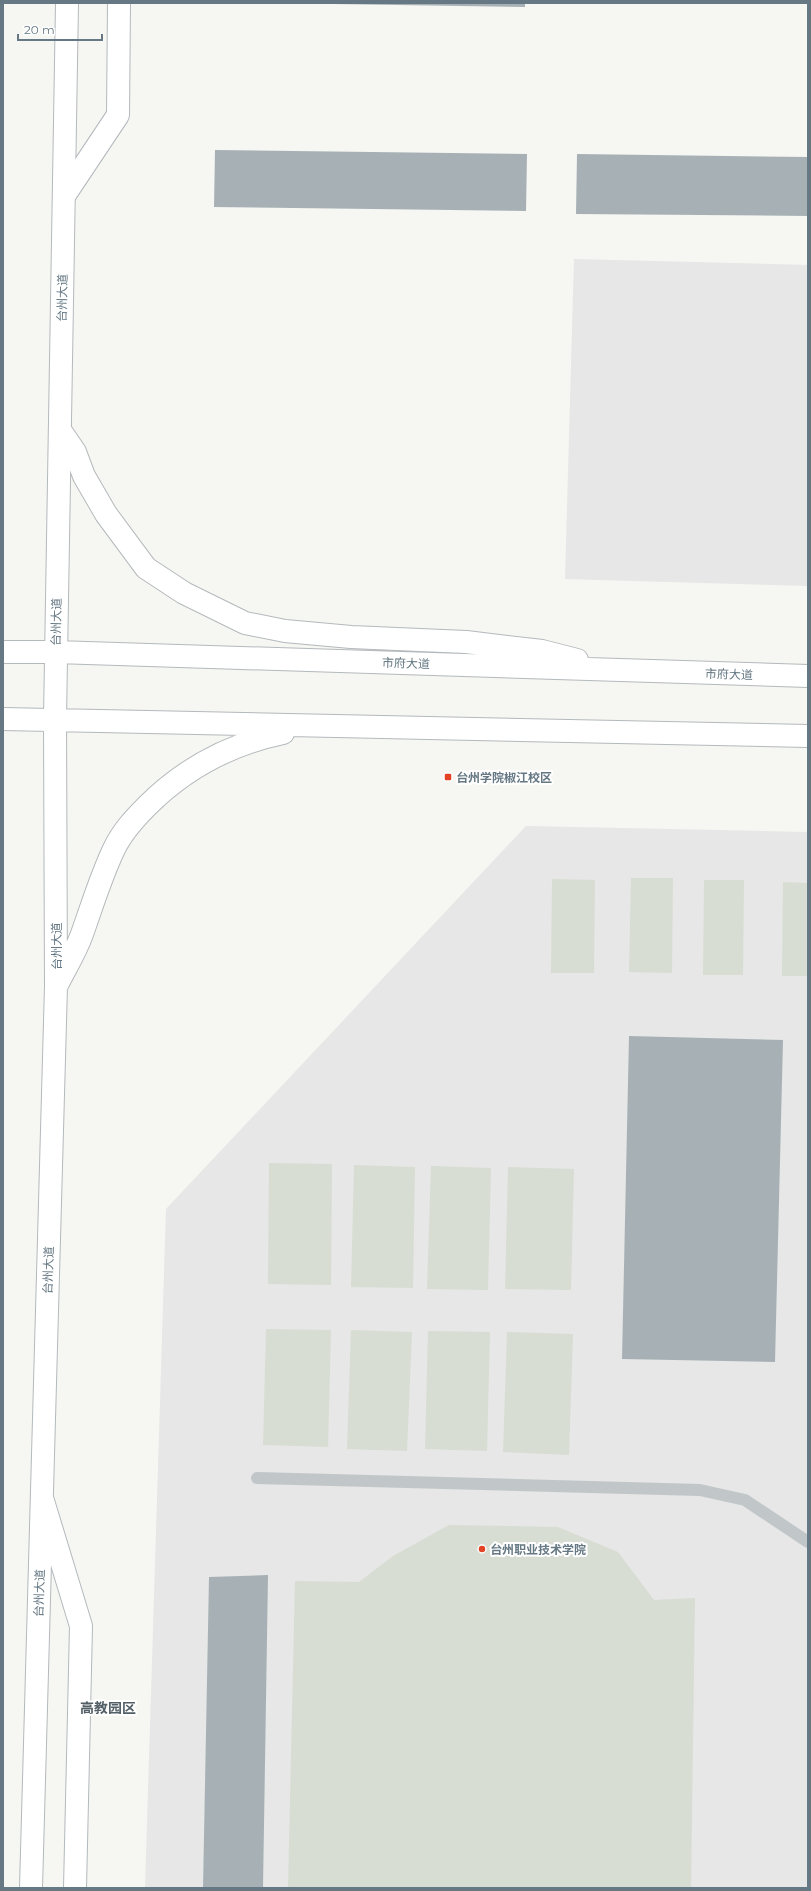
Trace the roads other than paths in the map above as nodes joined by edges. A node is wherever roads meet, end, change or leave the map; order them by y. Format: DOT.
graph roads {
  1 [pos="67,3"];
  2 [pos="119,3"];
  3 [pos="64,196"];
  4 [pos="60,430"];
  5 [pos="3,652"];
  6 [pos="56,652"];
  7 [pos="613,670"];
  8 [pos="808,676"];
  9 [pos="3,719"];
  10 [pos="55,719"];
  11 [pos="321,725"];
  12 [pos="808,736"];
  13 [pos="56,986"];
  14 [pos="257,1478"];
  15 [pos="42,1496"];
  16 [pos="808,1542"];
  17 [pos="31,1888"];
  18 [pos="75,1888"];
  1 -- 3 [label="main road, 台州大道"];
  2 -- 3 [label="main road"];
  3 -- 4 [label="main road, 台州大道"];
  4 -- 6 [label="main road, 台州大道"];
  4 -- 7 [label="main road"];
  5 -- 6 [label="main road, 市府大道"];
  6 -- 7 [label="main road, 市府大道"];
  6 -- 10 [label="main road, 台州大道"];
  7 -- 8 [label="main road, 市府大道"];
  9 -- 10 [label="main road"];
  10 -- 11 [label="main road"];
  10 -- 13 [label="main road, 台州大道"];
  11 -- 12 [label="main road"];
  11 -- 13 [label="main road"];
  13 -- 15 [label="main road, 台州大道"];
  14 -- 16 [label="lane"];
  15 -- 17 [label="main road, 台州大道"];
  15 -- 18 [label="main road"];
}
